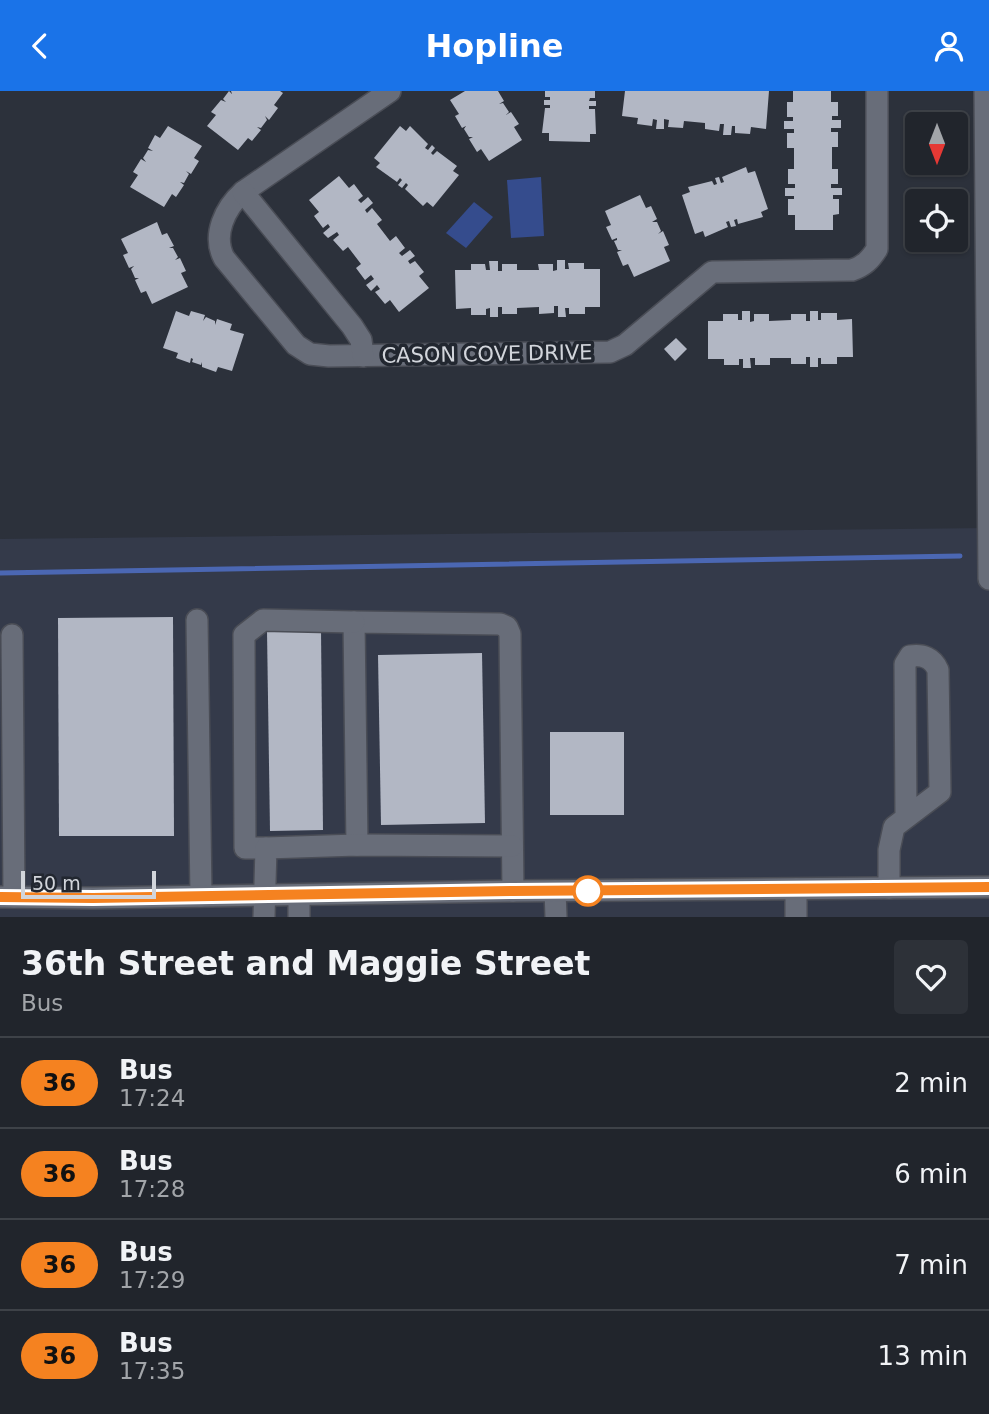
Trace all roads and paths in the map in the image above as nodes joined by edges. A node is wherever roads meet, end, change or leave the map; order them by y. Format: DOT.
graph roads {
  1 [pos="390,91"];
  2 [pos="877,91"];
  3 [pos="985,91"];
  4 [pos="243,193"];
  5 [pos="363,356"];
  6 [pos="989,579"];
  7 [pos="197,620"];
  8 [pos="354,622"];
  9 [pos="12,635"];
  10 [pos="906,816"];
  11 [pos="357,845"];
  12 [pos="512,846"];
  13 [pos="266,848"];
  14 [pos="989,887"];
  15 [pos="889,888"];
  16 [pos="796,889"];
  17 [pos="513,891"];
  18 [pos="555,891"];
  19 [pos="264,895"];
  20 [pos="299,895"];
  21 [pos="201,896"];
  22 [pos="7,897"];
  23 [pos="93,907"];
  24 [pos="264,917"];
  25 [pos="299,917"];
  26 [pos="556,917"];
  27 [pos="796,917"];
  1 -- 4 [label="street, CASON COVE DRIVE"];
  2 -- 5 [label="street, CASON COVE DRIVE"];
  3 -- 6 [label="street"];
  4 -- 5 [label="street, CASON COVE DRIVE"];
  4 -- 5 [label="street, CASON COVE DRIVE"];
  7 -- 21 [label="street"];
  8 -- 11 [label="street"];
  8 -- 12 [label="street"];
  8 -- 13 [label="street"];
  9 -- 22 [label="street"];
  10 -- 10 [label="street"];
  10 -- 15 [label="street"];
  11 -- 12 [label="street"];
  11 -- 13 [label="street"];
  12 -- 17 [label="street"];
  13 -- 19 [label="street"];
  14 -- 15 [label="street"];
  15 -- 16 [label="street"];
  16 -- 18 [label="street"];
  16 -- 27 [label="street"];
  17 -- 18 [label="street"];
  17 -- 20 [label="street"];
  18 -- 26 [label="street"];
  19 -- 20 [label="street"];
  19 -- 21 [label="street"];
  19 -- 24 [label="street"];
  20 -- 25 [label="street"];
  21 -- 23 [label="street"];
  22 -- 23 [label="street"];
}
